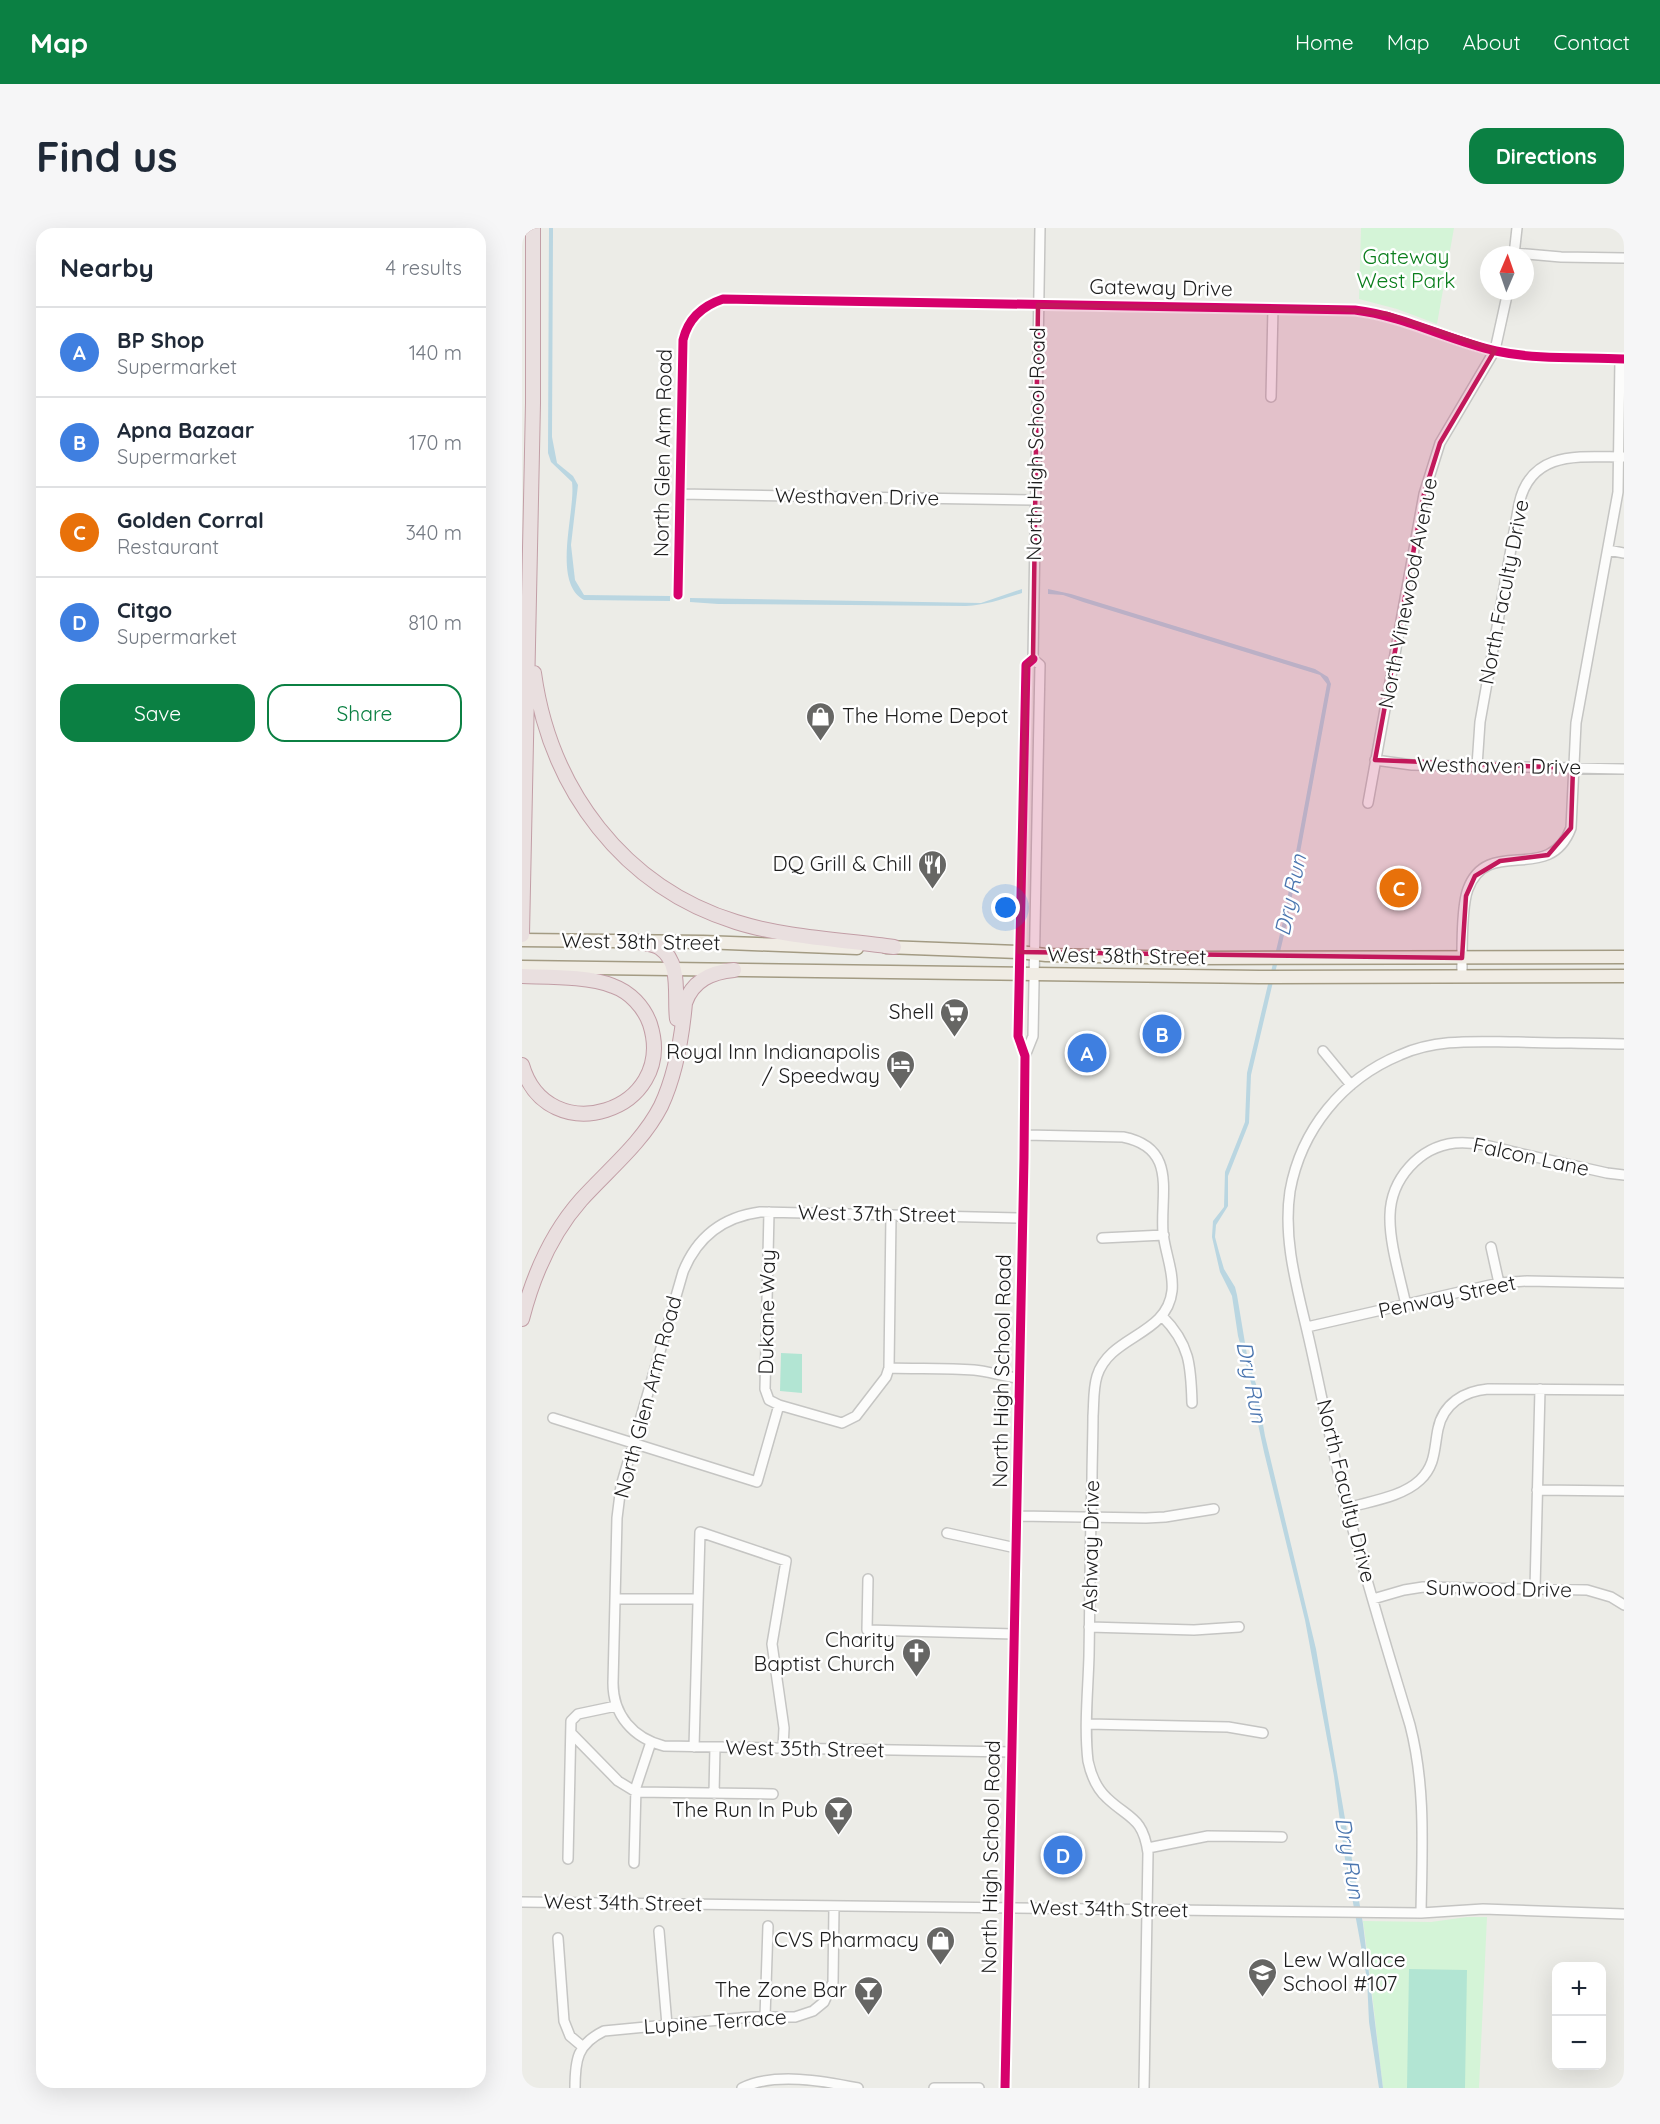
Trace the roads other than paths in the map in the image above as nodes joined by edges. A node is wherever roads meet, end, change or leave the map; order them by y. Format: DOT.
graph roads {
  1 [pos="533,228"];
  2 [pos="1040,228"];
  3 [pos="1517,228"];
  4 [pos="1515,246"];
  5 [pos="1534,255"];
  6 [pos="1624,258"];
  7 [pos="1506,300"];
  8 [pos="1038,304"];
  9 [pos="1273,308"];
  10 [pos="695,315"];
  11 [pos="1495,350"];
  12 [pos="1622,359"];
  13 [pos="1271,397"];
  14 [pos="1621,457"];
  15 [pos="680,494"];
  16 [pos="1035,500"];
  17 [pos="1608,550"];
  18 [pos="1624,553"];
  19 [pos="678,595"];
  20 [pos="530,612"];
  21 [pos="1033,659"];
  22 [pos="1375,760"];
  23 [pos="1477,766"];
  24 [pos="1573,768"];
  25 [pos="1624,769"];
  26 [pos="1368,803"];
  27 [pos="525,938"];
  28 [pos="633,941"];
  29 [pos="894,947"];
  30 [pos="1019,952"];
  31 [pos="1034,955"];
  32 [pos="1624,957"];
  33 [pos="1462,958"];
  34 [pos="673,969"];
  35 [pos="734,970"];
  36 [pos="527,972"];
  37 [pos="1019,974"];
  38 [pos="1034,974"];
  39 [pos="1462,976"];
  40 [pos="1624,976"];
  41 [pos="679,1042"];
  42 [pos="1624,1044"];
  43 [pos="1323,1052"];
  44 [pos="1025,1056"];
  45 [pos="522,1065"];
  46 [pos="1351,1085"];
  47 [pos="1024,1135"];
  48 [pos="1624,1175"];
  49 [pos="769,1212"];
  50 [pos="891,1215"];
  51 [pos="1023,1218"];
  52 [pos="732,1219"];
  53 [pos="1164,1234"];
  54 [pos="1102,1238"];
  55 [pos="1491,1247"];
  56 [pos="1499,1283"];
  57 [pos="1624,1283"];
  58 [pos="1406,1305"];
  59 [pos="1162,1316"];
  60 [pos="522,1319"];
  61 [pos="1307,1327"];
  62 [pos="889,1368"];
  63 [pos="1019,1378"];
  64 [pos="1540,1389"];
  65 [pos="1624,1390"];
  66 [pos="1192,1403"];
  67 [pos="779,1406"];
  68 [pos="553,1418"];
  69 [pos="634,1443"];
  70 [pos="1537,1490"];
  71 [pos="1624,1491"];
  72 [pos="1347,1508"];
  73 [pos="1214,1509"];
  74 [pos="1017,1516"];
  75 [pos="1091,1517"];
  76 [pos="947,1533"];
  77 [pos="1016,1548"];
  78 [pos="868,1579"];
  79 [pos="1535,1589"];
  80 [pos="615,1599"];
  81 [pos="698,1599"];
  82 [pos="1373,1599"];
  83 [pos="1624,1605"];
  84 [pos="1089,1627"];
  85 [pos="1239,1628"];
  86 [pos="1014,1634"];
  87 [pos="616,1706"];
  88 [pos="1088,1724"];
  89 [pos="571,1733"];
  90 [pos="1263,1733"];
  91 [pos="651,1742"];
  92 [pos="694,1747"];
  93 [pos="715,1747"];
  94 [pos="783,1748"];
  95 [pos="1012,1752"];
  96 [pos="636,1792"];
  97 [pos="714,1794"];
  98 [pos="773,1794"];
  99 [pos="1282,1837"];
  100 [pos="1148,1848"];
  101 [pos="568,1859"];
  102 [pos="634,1863"];
  103 [pos="522,1902"];
  104 [pos="834,1907"];
  105 [pos="1008,1907"];
  106 [pos="1148,1909"];
  107 [pos="1421,1913"];
  108 [pos="1624,1914"];
  109 [pos="768,1926"];
  110 [pos="658,1931"];
  111 [pos="558,1938"];
  112 [pos="765,2017"];
  113 [pos="667,2025"];
  114 [pos="583,2047"];
  115 [pos="575,2088"];
  116 [pos="742,2088"];
  117 [pos="858,2088"];
  118 [pos="934,2088"];
  119 [pos="979,2088"];
  120 [pos="1005,2088"];
  121 [pos="1144,2088"];
  1 -- 20 [label="highway"];
  2 -- 8 [label="street, North High School Road"];
  3 -- 4 [label="street"];
  5 -- 6 [label="street"];
  7 -- 11 [label="street, North Vinewood Avenue"];
  8 -- 9 [label="street, Gateway Drive"];
  8 -- 10 [label="street, Gateway Drive"];
  8 -- 16 [label="street, North High School Road"];
  9 -- 11 [label="street, Gateway Drive"];
  9 -- 13 [label="street"];
  10 -- 15 [label="street, North Glen Arm Road"];
  11 -- 12 [label="street, Gateway Drive"];
  11 -- 22 [label="street, North Vinewood Avenue"];
  12 -- 14 [label="street"];
  14 -- 17 [label="street"];
  14 -- 23 [label="street, North Faculty Drive"];
  15 -- 16 [label="street, Westhaven Drive"];
  15 -- 19 [label="street, North Glen Arm Road"];
  16 -- 21 [label="street, North High School Road"];
  17 -- 18 [label="street"];
  17 -- 24 [label="street"];
  20 -- 27 [label="highway"];
  20 -- 29 [label="highway"];
  21 -- 30 [label="street, North High School Road"];
  21 -- 31 [label="street, North High School Road"];
  22 -- 23 [label="street, Westhaven Drive"];
  22 -- 26 [label="street, North Vinewood Avenue"];
  23 -- 24 [label="street, Westhaven Drive"];
  24 -- 25 [label="street, Westhaven Drive"];
  24 -- 33 [label="street"];
  27 -- 28 [label="main road, West 38th Street"];
  28 -- 29 [label="main road, West 38th Street"];
  28 -- 34 [label="highway"];
  29 -- 30 [label="main road, West 38th Street"];
  30 -- 31 [label="main road, West 38th Street"];
  30 -- 37 [label="street, North High School Road"];
  31 -- 33 [label="main road, West 38th Street"];
  31 -- 38 [label="street, North High School Road"];
  32 -- 33 [label="main road, West 38th Street"];
  33 -- 39 [label="street"];
  34 -- 35 [label="main road, West 38th Street"];
  34 -- 36 [label="main road, West 38th Street"];
  34 -- 41 [label="highway"];
  35 -- 37 [label="main road, West 38th Street"];
  35 -- 41 [label="highway"];
  36 -- 45 [label="highway"];
  37 -- 38 [label="main road, West 38th Street"];
  37 -- 44 [label="street, North High School Road"];
  38 -- 39 [label="main road, West 38th Street"];
  38 -- 44 [label="street, North High School Road"];
  39 -- 40 [label="main road, West 38th Street"];
  41 -- 60 [label="highway"];
  42 -- 46 [label="street, North Faculty Drive"];
  43 -- 46 [label="street"];
  44 -- 47 [label="street, North High School Road"];
  46 -- 61 [label="street, North Faculty Drive"];
  47 -- 51 [label="street, North High School Road"];
  47 -- 53 [label="street"];
  48 -- 58 [label="street, Falcon Lane"];
  49 -- 50 [label="street, West 37th Street"];
  49 -- 52 [label="street, West 37th Street"];
  49 -- 67 [label="street, Dukane Way"];
  50 -- 51 [label="street, West 37th Street"];
  50 -- 62 [label="street"];
  51 -- 63 [label="street, North High School Road"];
  52 -- 69 [label="street, North Glen Arm Road"];
  53 -- 54 [label="street"];
  53 -- 59 [label="street"];
  55 -- 56 [label="street"];
  56 -- 57 [label="street, Penway Street"];
  56 -- 58 [label="street, Penway Street"];
  58 -- 61 [label="street, Penway Street"];
  59 -- 66 [label="street"];
  59 -- 75 [label="street, Ashway Drive"];
  61 -- 72 [label="street, North Faculty Drive"];
  62 -- 63 [label="street"];
  62 -- 67 [label="street"];
  63 -- 74 [label="street, North High School Road"];
  64 -- 65 [label="street"];
  64 -- 70 [label="street"];
  64 -- 72 [label="street"];
  67 -- 69 [label="street"];
  68 -- 69 [label="street"];
  69 -- 80 [label="street, North Glen Arm Road"];
  70 -- 71 [label="street"];
  70 -- 79 [label="street"];
  72 -- 82 [label="street, North Faculty Drive"];
  73 -- 75 [label="street"];
  74 -- 75 [label="street"];
  74 -- 77 [label="street, North High School Road"];
  75 -- 84 [label="street, Ashway Drive"];
  76 -- 77 [label="street"];
  77 -- 86 [label="street, North High School Road"];
  78 -- 86 [label="street"];
  79 -- 82 [label="street, Sunwood Drive"];
  79 -- 83 [label="street, Sunwood Drive"];
  80 -- 81 [label="street"];
  80 -- 87 [label="street, North Glen Arm Road"];
  81 -- 92 [label="street"];
  81 -- 94 [label="street"];
  82 -- 107 [label="street, North Faculty Drive"];
  84 -- 85 [label="street"];
  84 -- 88 [label="street, Ashway Drive"];
  86 -- 95 [label="street, North High School Road"];
  87 -- 89 [label="street"];
  87 -- 91 [label="street, West 35th Street"];
  88 -- 90 [label="street"];
  88 -- 100 [label="street, Ashway Drive"];
  89 -- 96 [label="street"];
  89 -- 101 [label="street"];
  91 -- 92 [label="street, West 35th Street"];
  91 -- 96 [label="street"];
  92 -- 93 [label="street, West 35th Street"];
  93 -- 94 [label="street, West 35th Street"];
  93 -- 97 [label="street"];
  94 -- 95 [label="street, West 35th Street"];
  95 -- 105 [label="street, North High School Road"];
  96 -- 97 [label="street"];
  96 -- 102 [label="street"];
  97 -- 98 [label="street"];
  99 -- 100 [label="street"];
  100 -- 106 [label="street, Ashway Drive"];
  103 -- 104 [label="street, West 34th Street"];
  104 -- 105 [label="street, West 34th Street"];
  104 -- 112 [label="street, Lupine Terrace"];
  105 -- 106 [label="street, West 34th Street"];
  105 -- 120 [label="street, North High School Road"];
  106 -- 107 [label="street, West 34th Street"];
  106 -- 121 [label="street, Ashway Drive"];
  107 -- 108 [label="street, West 34th Street"];
  109 -- 112 [label="street"];
  110 -- 113 [label="street"];
  111 -- 114 [label="street"];
  112 -- 113 [label="street, Lupine Terrace"];
  113 -- 114 [label="street, Lupine Terrace"];
  114 -- 115 [label="street"];
  116 -- 117 [label="street"];
  118 -- 119 [label="street"];
}
